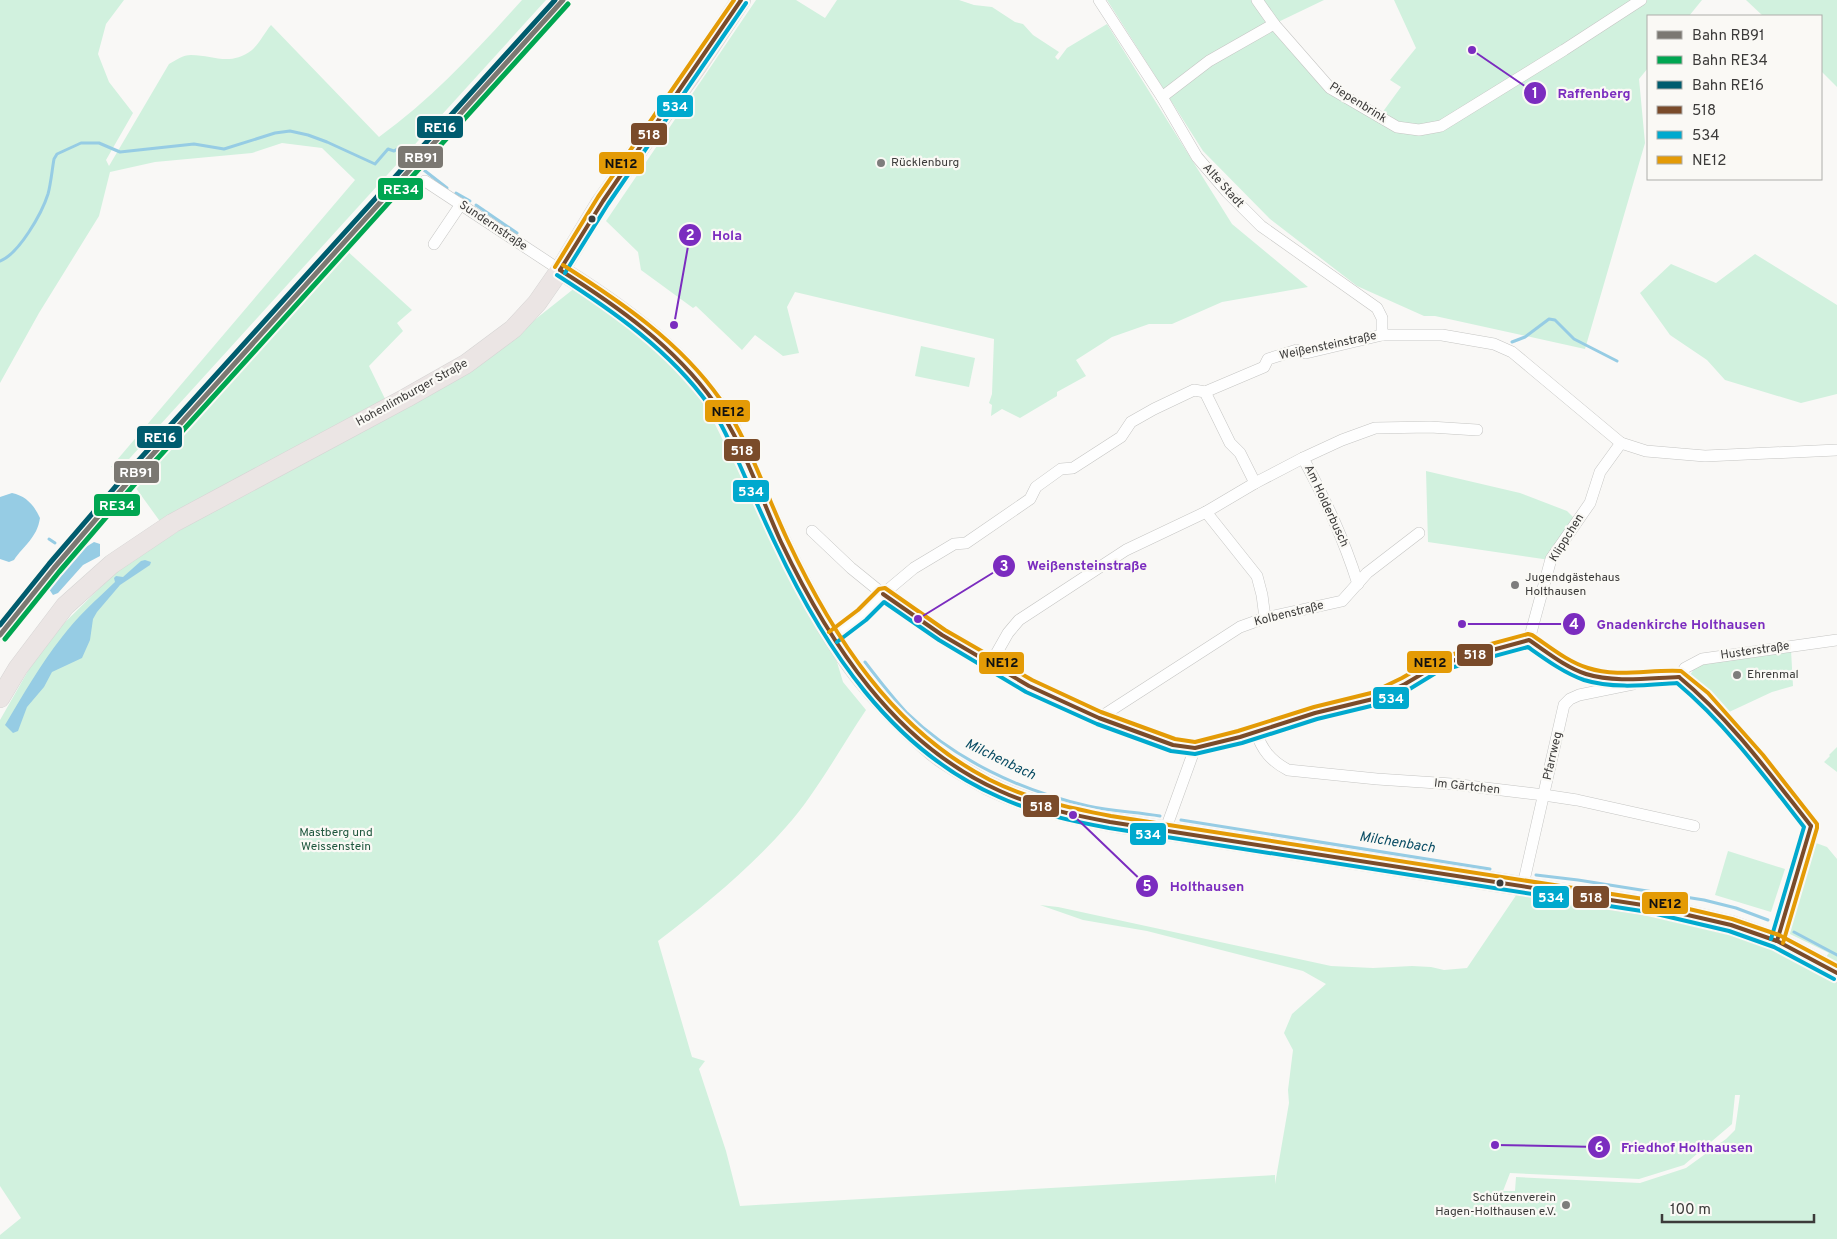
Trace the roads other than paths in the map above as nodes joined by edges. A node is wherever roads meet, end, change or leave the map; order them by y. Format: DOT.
graph roads {
  1 [pos="741,0"];
  2 [pos="1099,0"];
  3 [pos="1257,0"];
  4 [pos="1641,0"];
  5 [pos="1274,24"];
  6 [pos="1162,96"];
  7 [pos="425,181"];
  8 [pos="461,204"];
  9 [pos="434,244"];
  10 [pos="560,270"];
  11 [pos="1382,335"];
  12 [pos="1205,392"];
  13 [pos="1477,430"];
  14 [pos="1621,442"];
  15 [pos="1837,450"];
  16 [pos="1303,458"];
  17 [pos="1255,483"];
  18 [pos="1206,512"];
  19 [pos="812,531"];
  20 [pos="1419,533"];
  21 [pos="1358,584"];
  22 [pos="883,594"];
  23 [pos="1265,618"];
  24 [pos="833,637"];
  25 [pos="1529,640"];
  26 [pos="1837,640"];
  27 [pos="991,663"];
  28 [pos="1679,677"];
  29 [pos="1638,679"];
  30 [pos="0,698"];
  31 [pos="1100,718"];
  32 [pos="1256,732"];
  33 [pos="1194,748"];
  34 [pos="1544,795"];
  35 [pos="1694,826"];
  36 [pos="1165,831"];
  37 [pos="1523,885"];
  38 [pos="1778,941"];
  39 [pos="1837,973"];
  1 -- 10 [label="main road, Hohenlimburger Straße"];
  2 -- 6 [label="street, Alte Stadt"];
  3 -- 5 [label="street, Piepenbrink"];
  4 -- 5 [label="street, Piepenbrink"];
  5 -- 6 [label="street"];
  6 -- 11 [label="street, Alte Stadt"];
  7 -- 8 [label="street, Sundernstraße"];
  8 -- 9 [label="street"];
  8 -- 10 [label="street, Sundernstraße"];
  10 -- 24 [label="main road"];
  10 -- 30 [label="main road, Hohenlimburger Straße"];
  11 -- 12 [label="street, Weißensteinstraße"];
  11 -- 14 [label="street, Weißensteinstraße"];
  12 -- 17 [label="street"];
  12 -- 22 [label="street, Weißensteinstraße"];
  13 -- 16 [label="street, Am Holderbusch"];
  14 -- 15 [label="street"];
  14 -- 25 [label="street, Klippchen"];
  16 -- 17 [label="street, Am Holderbusch"];
  16 -- 21 [label="street, Am Holderbusch"];
  17 -- 18 [label="street, Am Holderbusch"];
  18 -- 23 [label="street"];
  18 -- 27 [label="street, Am Holderbusch"];
  19 -- 22 [label="street"];
  20 -- 21 [label="street, Kolbenstraße"];
  21 -- 23 [label="street, Kolbenstraße"];
  22 -- 24 [label="street, Weißensteinstraße"];
  22 -- 27 [label="street"];
  23 -- 31 [label="street, Kolbenstraße"];
  24 -- 36 [label="main road"];
  25 -- 29 [label="street"];
  25 -- 32 [label="street"];
  26 -- 28 [label="street, Husterstraße"];
  27 -- 31 [label="street"];
  28 -- 29 [label="street"];
  28 -- 38 [label="street"];
  29 -- 34 [label="street, Pfarrweg"];
  31 -- 33 [label="street"];
  32 -- 33 [label="street"];
  32 -- 34 [label="street, Im Gärtchen"];
  33 -- 36 [label="street"];
  34 -- 35 [label="street, Im Gärtchen"];
  34 -- 37 [label="street, Pfarrweg"];
  36 -- 37 [label="main road"];
  37 -- 38 [label="main road"];
  38 -- 39 [label="main road"];
}
